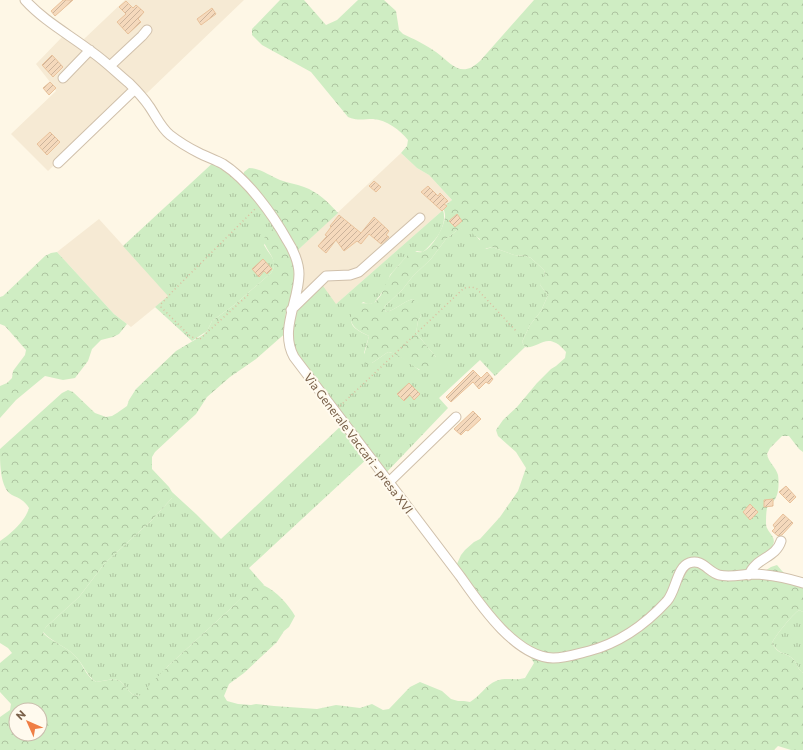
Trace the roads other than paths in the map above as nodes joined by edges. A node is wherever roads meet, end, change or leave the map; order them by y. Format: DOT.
graph roads {
  1 [pos="26,0"];
  2 [pos="147,30"];
  3 [pos="90,50"];
  4 [pos="110,66"];
  5 [pos="63,78"];
  6 [pos="135,89"];
  7 [pos="58,163"];
  8 [pos="420,218"];
  9 [pos="292,310"];
  10 [pos="456,417"];
  11 [pos="389,482"];
  12 [pos="781,542"];
  13 [pos="749,575"];
  14 [pos="803,583"];
  1 -- 3 [label="street, Via Generale Vaccari - presa XVI"];
  2 -- 4 [label="street"];
  3 -- 4 [label="street, Via Generale Vaccari - presa XVI"];
  3 -- 5 [label="street"];
  4 -- 6 [label="street, Via Generale Vaccari - presa XVI"];
  6 -- 7 [label="street"];
  6 -- 9 [label="street, Via Generale Vaccari - presa XVI"];
  8 -- 9 [label="street"];
  9 -- 11 [label="street, Via Generale Vaccari - presa XVI"];
  10 -- 11 [label="street"];
  11 -- 13 [label="street, Via Generale Vaccari - presa XVI"];
  12 -- 13 [label="street"];
  13 -- 14 [label="street, Via Generale Vaccari - presa XVI"];
}
